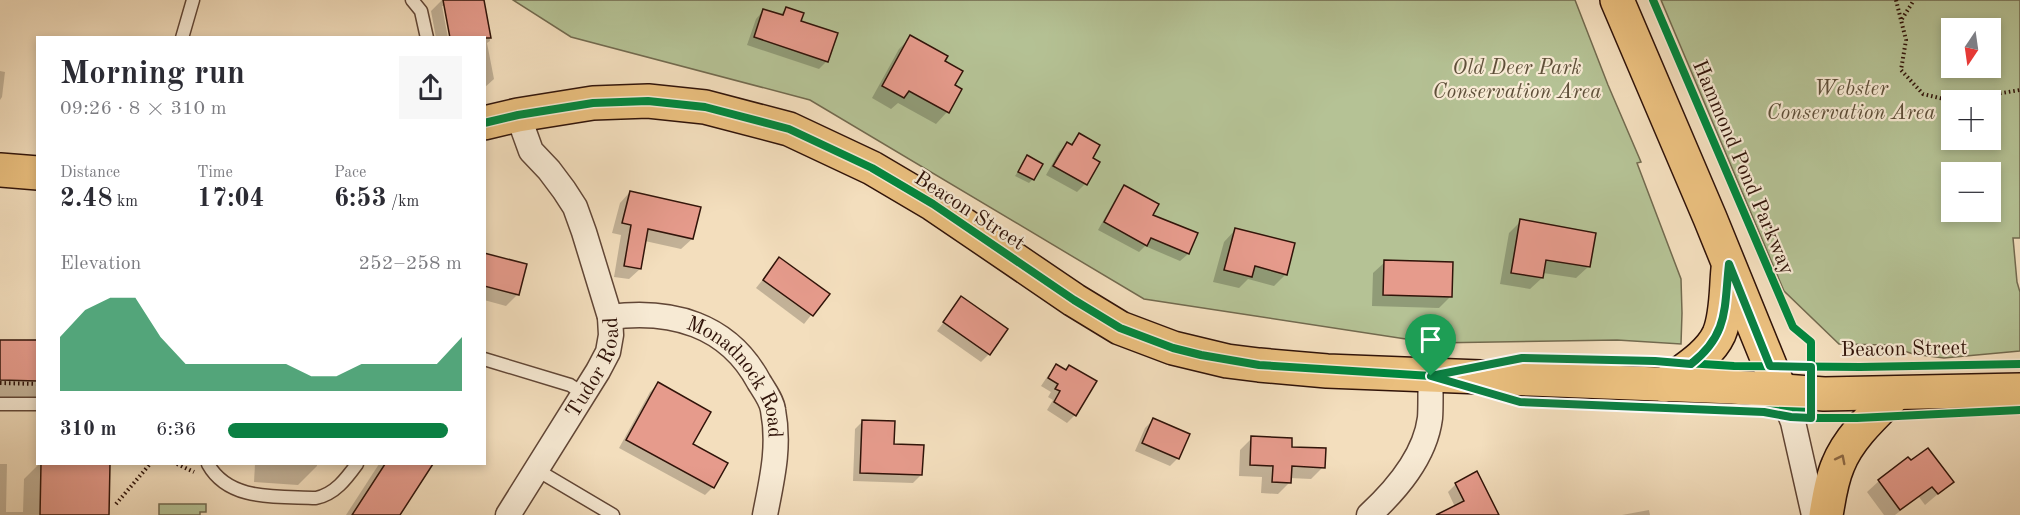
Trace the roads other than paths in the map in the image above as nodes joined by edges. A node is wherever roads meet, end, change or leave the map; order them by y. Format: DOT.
graph roads {
  1 [pos="193,0"];
  2 [pos="412,0"];
  3 [pos="1617,0"];
  4 [pos="182,36"];
  5 [pos="427,36"];
  6 [pos="518,115"];
  7 [pos="486,123"];
  8 [pos="0,170"];
  9 [pos="36,173"];
  10 [pos="1729,264"];
  11 [pos="610,317"];
  12 [pos="486,360"];
  13 [pos="1431,376"];
  14 [pos="1664,385"];
  15 [pos="1780,390"];
  16 [pos="2020,390"];
  17 [pos="1896,393"];
  18 [pos="584,394"];
  19 [pos="0,404"];
  20 [pos="36,404"];
  21 [pos="209,465"];
  22 [pos="356,465"];
  23 [pos="537,470"];
  24 [pos="508,515"];
  25 [pos="613,515"];
  26 [pos="765,515"];
  27 [pos="1369,515"];
  28 [pos="1814,515"];
  29 [pos="1826,515"];
  1 -- 4 [label="lane"];
  2 -- 5 [label="lane"];
  3 -- 10 [label="main road"];
  6 -- 7 [label="main road, Beacon Street"];
  6 -- 11 [label="street, Tudor Road"];
  6 -- 13 [label="main road, Beacon Street"];
  8 -- 9 [label="main road"];
  10 -- 14 [label="main road"];
  10 -- 15 [label="main road"];
  11 -- 18 [label="street, Tudor Road"];
  11 -- 26 [label="street, Monadnock Road"];
  12 -- 18 [label="lane"];
  13 -- 14 [label="main road, Beacon Street"];
  13 -- 27 [label="street"];
  14 -- 15 [label="main road, Beacon Street"];
  15 -- 17 [label="main road, Beacon Street"];
  15 -- 28 [label="street"];
  16 -- 17 [label="main road, Beacon Street"];
  29 -- 17 [label="main road, one-way"];
  18 -- 23 [label="street, Tudor Road"];
  19 -- 20 [label="lane"];
  21 -- 22 [label="lane"];
  23 -- 24 [label="street, Tudor Road"];
  23 -- 25 [label="lane"];
}
